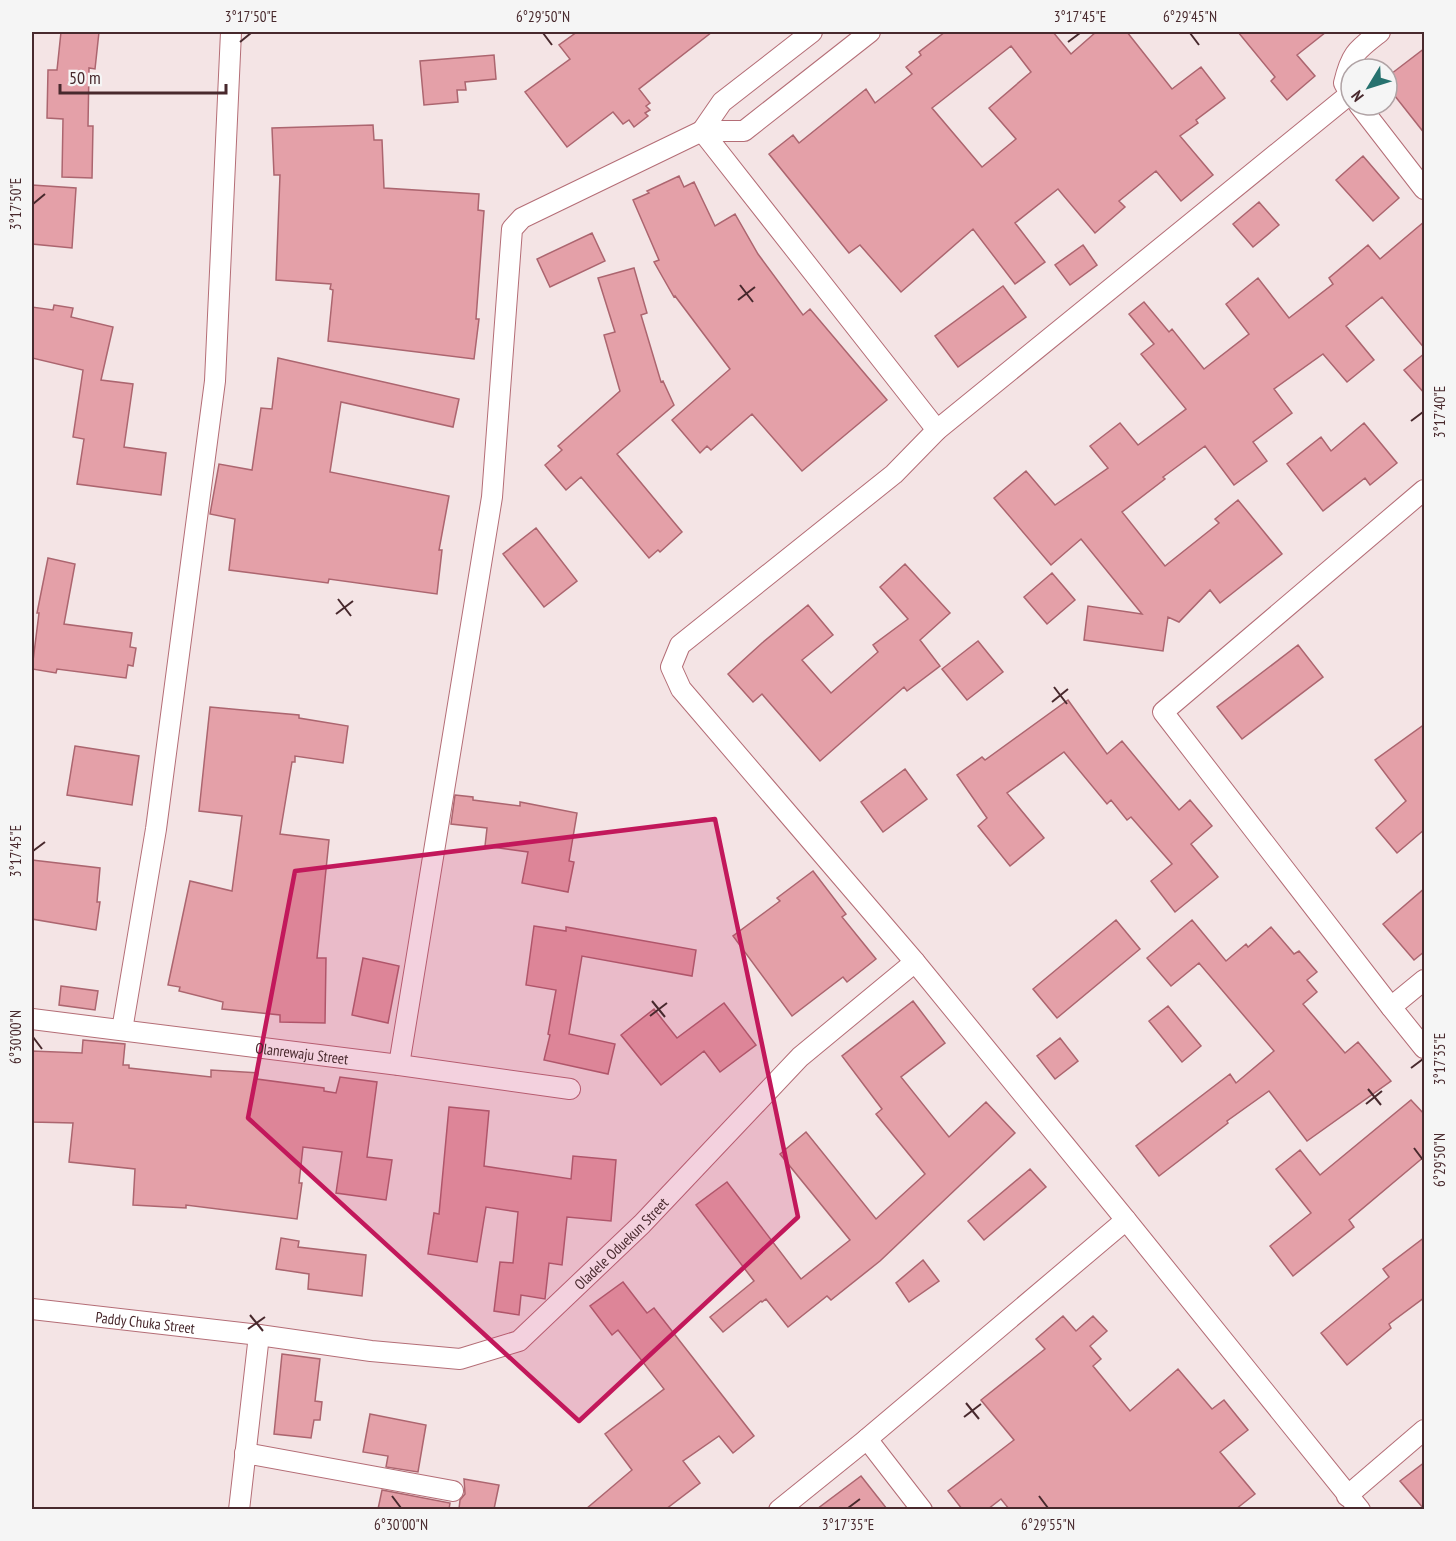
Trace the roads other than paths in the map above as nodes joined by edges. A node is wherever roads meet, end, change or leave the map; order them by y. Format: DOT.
graph roads {
  1 [pos="231,32"];
  2 [pos="812,32"];
  3 [pos="870,32"];
  4 [pos="1380,32"];
  5 [pos="1352,57"];
  6 [pos="1339,104"];
  7 [pos="1368,117"];
  8 [pos="702,131"];
  9 [pos="1425,189"];
  10 [pos="937,430"];
  11 [pos="1425,490"];
  12 [pos="915,962"];
  13 [pos="1425,980"];
  14 [pos="1390,1007"];
  15 [pos="32,1019"];
  16 [pos="122,1030"];
  17 [pos="1425,1048"];
  18 [pos="399,1065"];
  19 [pos="570,1089"];
  20 [pos="1126,1220"];
  21 [pos="32,1309"];
  22 [pos="259,1335"];
  23 [pos="1425,1430"];
  24 [pos="867,1439"];
  25 [pos="244,1453"];
  26 [pos="453,1491"];
  27 [pos="1353,1502"];
  28 [pos="239,1509"];
  29 [pos="779,1509"];
  30 [pos="922,1509"];
  1 -- 16 [label="street"];
  2 -- 8 [label="street"];
  3 -- 8 [label="street"];
  4 -- 5 [label="street"];
  6 -- 10 [label="street"];
  7 -- 9 [label="street"];
  8 -- 10 [label="street"];
  8 -- 18 [label="street"];
  10 -- 12 [label="street"];
  11 -- 14 [label="street"];
  12 -- 20 [label="street"];
  12 -- 22 [label="street, Oladele Oduekun Street"];
  13 -- 14 [label="street"];
  14 -- 17 [label="street"];
  15 -- 16 [label="street, Olanrewaju Street"];
  16 -- 18 [label="street, Olanrewaju Street"];
  18 -- 19 [label="street, Olanrewaju Street"];
  20 -- 24 [label="street"];
  20 -- 27 [label="street"];
  21 -- 22 [label="street, Paddy Chuka Street"];
  22 -- 25 [label="street"];
  23 -- 27 [label="street"];
  24 -- 29 [label="street"];
  24 -- 30 [label="street"];
  25 -- 26 [label="street"];
  25 -- 28 [label="street"];
}
